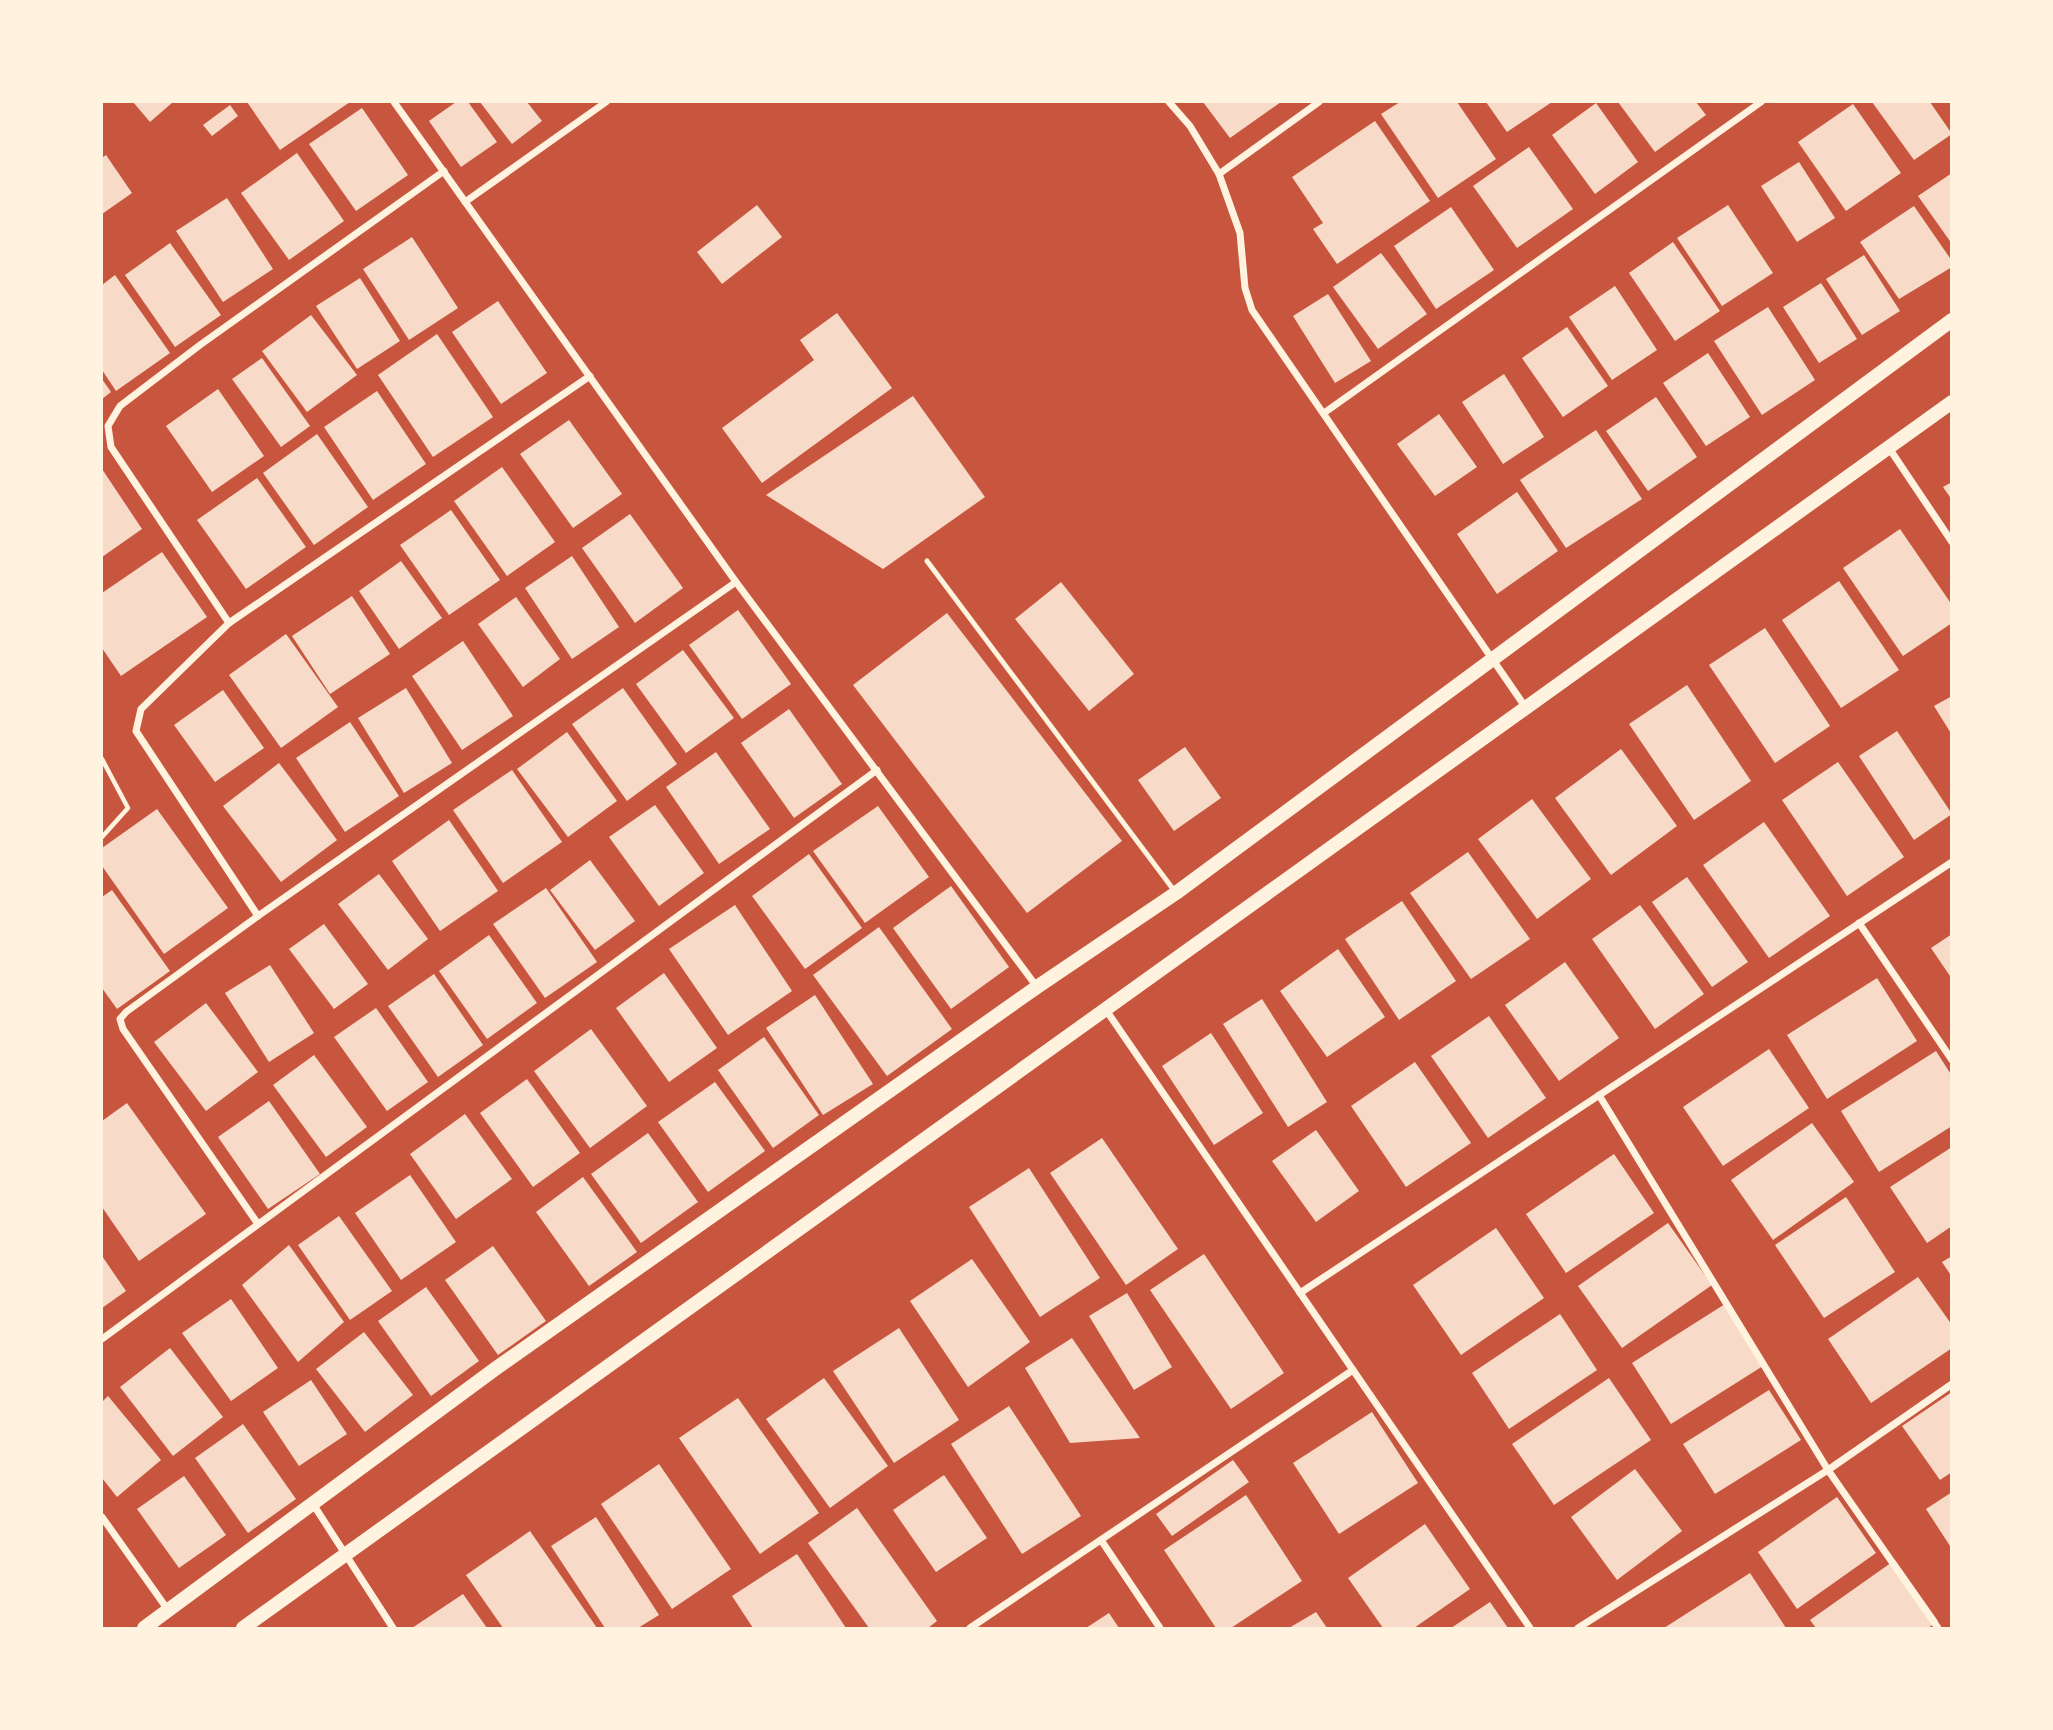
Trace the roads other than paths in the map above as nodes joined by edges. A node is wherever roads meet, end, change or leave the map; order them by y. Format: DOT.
graph roads {
  1 [pos="394,102"];
  2 [pos="606,102"];
  3 [pos="1169,102"];
  4 [pos="1319,102"];
  5 [pos="1761,102"];
  6 [pos="444,172"];
  7 [pos="1219,174"];
  8 [pos="465,202"];
  9 [pos="1951,320"];
  10 [pos="590,376"];
  11 [pos="1951,402"];
  12 [pos="1324,413"];
  13 [pos="1889,448"];
  14 [pos="1951,542"];
  15 [pos="927,561"];
  16 [pos="736,582"];
  17 [pos="229,623"];
  18 [pos="1490,659"];
  19 [pos="1526,708"];
  20 [pos="877,770"];
  21 [pos="1951,862"];
  22 [pos="1176,892"];
  23 [pos="258,916"];
  24 [pos="1859,923"];
  25 [pos="1037,987"];
  26 [pos="1106,1010"];
  27 [pos="1951,1060"];
  28 [pos="1600,1095"];
  29 [pos="258,1224"];
  30 [pos="1300,1293"];
  31 [pos="102,1339"];
  32 [pos="1353,1370"];
  33 [pos="1951,1384"];
  34 [pos="1828,1470"];
  35 [pos="313,1504"];
  36 [pos="102,1517"];
  37 [pos="1101,1540"];
  38 [pos="345,1555"];
  39 [pos="169,1611"];
  40 [pos="144,1629"];
  41 [pos="243,1629"];
  42 [pos="393,1629"];
  43 [pos="970,1629"];
  44 [pos="1160,1629"];
  45 [pos="1530,1629"];
  46 [pos="1578,1629"];
  47 [pos="1938,1629"];
  1 -- 6 [label="street"];
  2 -- 8 [label="street"];
  3 -- 7 [label="street"];
  4 -- 7 [label="street"];
  5 -- 12 [label="street"];
  6 -- 8 [label="street"];
  6 -- 17 [label="street"];
  7 -- 12 [label="street"];
  8 -- 10 [label="street"];
  9 -- 18 [label="main road"];
  10 -- 16 [label="street"];
  10 -- 17 [label="street"];
  11 -- 13 [label="main road"];
  12 -- 18 [label="street"];
  13 -- 14 [label="street"];
  13 -- 19 [label="main road"];
  15 -- 22 [label="lane"];
  16 -- 20 [label="street"];
  16 -- 23 [label="street"];
  17 -- 23 [label="street"];
  18 -- 19 [label="street"];
  18 -- 22 [label="main road"];
  19 -- 26 [label="main road"];
  20 -- 25 [label="street"];
  20 -- 29 [label="street"];
  21 -- 24 [label="street"];
  22 -- 25 [label="main road"];
  23 -- 29 [label="street"];
  24 -- 27 [label="street"];
  24 -- 28 [label="street"];
  25 -- 35 [label="main road"];
  26 -- 30 [label="street"];
  26 -- 38 [label="main road"];
  28 -- 30 [label="street"];
  28 -- 34 [label="street"];
  29 -- 31 [label="street"];
  30 -- 32 [label="street"];
  32 -- 37 [label="street"];
  32 -- 45 [label="street"];
  33 -- 34 [label="street"];
  34 -- 46 [label="street"];
  34 -- 47 [label="street"];
  35 -- 38 [label="street"];
  35 -- 39 [label="main road"];
  36 -- 39 [label="street"];
  37 -- 43 [label="street"];
  37 -- 44 [label="street"];
  38 -- 41 [label="main road"];
  38 -- 42 [label="street"];
  39 -- 40 [label="main road"];
}
